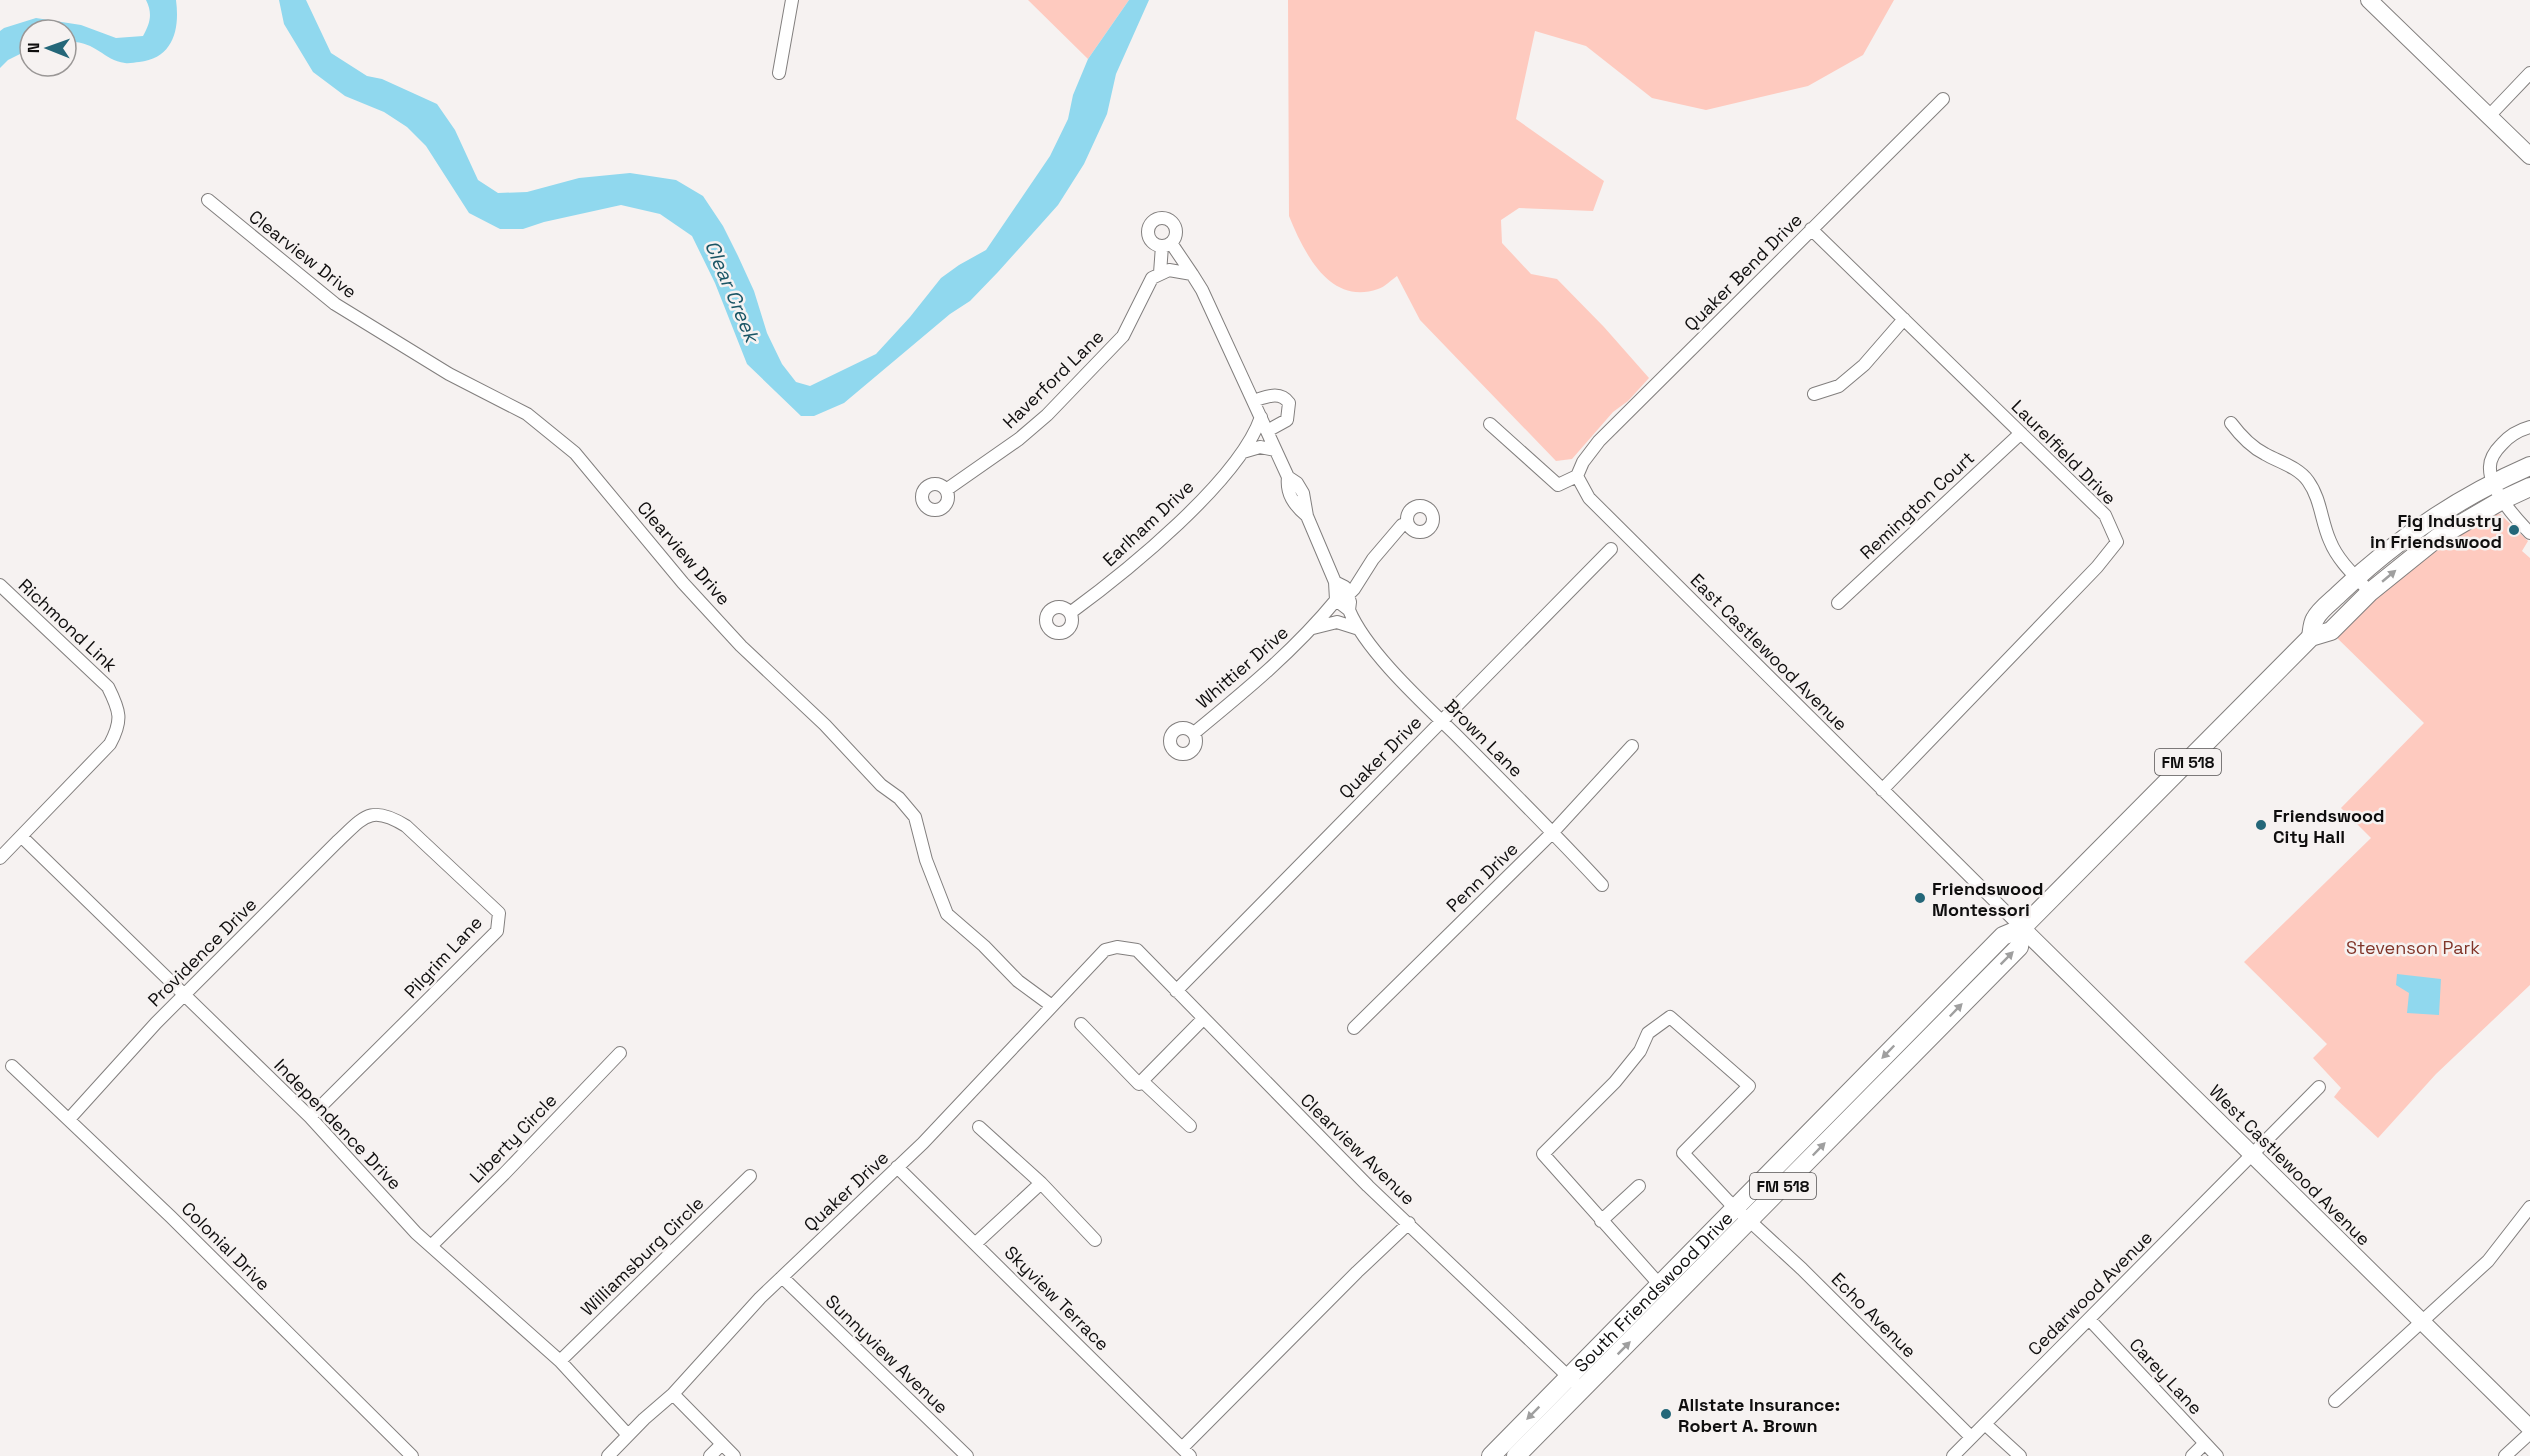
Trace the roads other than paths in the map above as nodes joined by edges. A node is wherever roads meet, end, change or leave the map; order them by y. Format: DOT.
graph roads {
  1 [pos="792,0"];
  2 [pos="2369,0"];
  3 [pos="779,73"];
  4 [pos="2530,73"];
  5 [pos="1943,99"];
  6 [pos="2489,116"];
  7 [pos="2530,156"];
  8 [pos="208,200"];
  9 [pos="1811,229"];
  10 [pos="1160,273"];
  11 [pos="1192,274"];
  12 [pos="1904,320"];
  13 [pos="1814,394"];
  14 [pos="1254,401"];
  15 [pos="1261,417"];
  16 [pos="2231,423"];
  17 [pos="1490,424"];
  18 [pos="2530,427"];
  19 [pos="1268,431"];
  20 [pos="2021,433"];
  21 [pos="1275,450"];
  22 [pos="1243,452"];
  23 [pos="2530,466"];
  24 [pos="1577,476"];
  25 [pos="2494,482"];
  26 [pos="2530,487"];
  27 [pos="946,490"];
  28 [pos="2502,500"];
  29 [pos="1407,523"];
  30 [pos="2530,533"];
  31 [pos="1611,549"];
  32 [pos="2356,578"];
  33 [pos="1335,582"];
  34 [pos="0,585"];
  35 [pos="2370,592"];
  36 [pos="1349,594"];
  37 [pos="1336,600"];
  38 [pos="1838,603"];
  39 [pos="1349,610"];
  40 [pos="1070,613"];
  41 [pos="1313,628"];
  42 [pos="1356,628"];
  43 [pos="2311,637"];
  44 [pos="1441,721"];
  45 [pos="1194,733"];
  46 [pos="1632,746"];
  47 [pos="1882,790"];
  48 [pos="365,817"];
  49 [pos="1553,832"];
  50 [pos="22,837"];
  51 [pos="0,858"];
  52 [pos="1602,885"];
  53 [pos="2022,928"];
  54 [pos="1107,949"];
  55 [pos="1176,991"];
  56 [pos="183,995"];
  57 [pos="1052,1006"];
  58 [pos="1203,1019"];
  59 [pos="1081,1024"];
  60 [pos="1354,1029"];
  61 [pos="620,1053"];
  62 [pos="12,1066"];
  63 [pos="1143,1081"];
  64 [pos="2319,1088"];
  65 [pos="310,1117"];
  66 [pos="70,1118"];
  67 [pos="1190,1126"];
  68 [pos="979,1127"];
  69 [pos="2252,1155"];
  70 [pos="897,1167"];
  71 [pos="750,1176"];
  72 [pos="1041,1183"];
  73 [pos="1639,1186"];
  74 [pos="1735,1207"];
  75 [pos="2530,1208"];
  76 [pos="1750,1220"];
  77 [pos="1602,1221"];
  78 [pos="1409,1223"];
  79 [pos="1095,1240"];
  80 [pos="975,1244"];
  81 [pos="431,1246"];
  82 [pos="782,1277"];
  83 [pos="1659,1284"];
  84 [pos="2089,1319"];
  85 [pos="2421,1322"];
  86 [pos="560,1361"];
  87 [pos="1567,1377"];
  88 [pos="1582,1389"];
  89 [pos="673,1394"];
  90 [pos="2335,1401"];
  91 [pos="1985,1424"];
  92 [pos="2530,1428"];
  93 [pos="2530,1433"];
  94 [pos="628,1435"];
  95 [pos="1971,1437"];
  96 [pos="722,1444"];
  97 [pos="2204,1444"];
  98 [pos="1186,1452"];
  99 [pos="412,1456"];
  100 [pos="608,1456"];
  101 [pos="710,1456"];
  102 [pos="734,1456"];
  103 [pos="967,1456"];
  104 [pos="1491,1456"];
  105 [pos="1516,1456"];
  106 [pos="1953,1456"];
  107 [pos="2020,1456"];
  108 [pos="2192,1456"];
  109 [pos="2217,1456"];
  110 [pos="2505,1456"];
  1 -- 3 [label="street"];
  2 -- 6 [label="street"];
  4 -- 6 [label="street"];
  5 -- 9 [label="street, Quaker Bend Drive"];
  6 -- 7 [label="street"];
  8 -- 57 [label="street, Clearview Drive"];
  9 -- 12 [label="street, Laurelfield Drive"];
  9 -- 24 [label="street, Quaker Bend Drive"];
  10 -- 11 [label="street"];
  10 -- 11 [label="street"];
  10 -- 27 [label="street, Haverford Lane"];
  11 -- 14 [label="street"];
  12 -- 13 [label="street"];
  12 -- 20 [label="street, Laurelfield Drive"];
  14 -- 15 [label="street"];
  14 -- 19 [label="street"];
  15 -- 19 [label="street"];
  15 -- 22 [label="street, Earlham Drive"];
  16 -- 32 [label="street"];
  17 -- 24 [label="street"];
  18 -- 25 [label="street"];
  19 -- 21 [label="street"];
  20 -- 38 [label="street, Remington Court"];
  20 -- 47 [label="street, Laurelfield Drive"];
  21 -- 22 [label="street"];
  21 -- 33 [label="street"];
  22 -- 40 [label="street, Earlham Drive"];
  23 -- 25 [label="main road, South Friendswood Drive / FM 518"];
  24 -- 47 [label="street, East Castlewood Avenue"];
  25 -- 28 [label="street"];
  25 -- 32 [label="main road, South Friendswood Drive / FM 518"];
  26 -- 28 [label="main road, South Friendswood Drive / FM 518"];
  28 -- 30 [label="street"];
  35 -- 28 [label="main road, South Friendswood Drive / FM 518, one-way"];
  29 -- 36 [label="street"];
  31 -- 44 [label="street, Quaker Drive"];
  32 -- 35 [label="street"];
  32 -- 43 [label="main road, South Friendswood Drive / FM 518"];
  33 -- 36 [label="street"];
  33 -- 37 [label="street"];
  34 -- 50 [label="street, Richmond Link"];
  35 -- 43 [label="main road, South Friendswood Drive / FM 518"];
  36 -- 39 [label="street, Brown Lane"];
  37 -- 39 [label="street"];
  37 -- 41 [label="street, Whittier Drive"];
  39 -- 42 [label="street, Brown Lane"];
  41 -- 42 [label="street, Whittier Drive"];
  41 -- 45 [label="street, Whittier Drive"];
  42 -- 44 [label="street, Brown Lane"];
  43 -- 53 [label="main road, South Friendswood Drive / FM 518"];
  44 -- 49 [label="street, Brown Lane"];
  44 -- 55 [label="street, Quaker Drive"];
  46 -- 49 [label="street, Penn Drive"];
  47 -- 53 [label="street, East Castlewood Avenue"];
  48 -- 56 [label="street, Providence Drive"];
  48 -- 65 [label="street, Pilgrim Lane"];
  49 -- 52 [label="street, Brown Lane"];
  49 -- 60 [label="street, Penn Drive"];
  50 -- 51 [label="street, Richmond Link"];
  50 -- 56 [label="street, Independence Drive"];
  53 -- 69 [label="street, West Castlewood Avenue"];
  53 -- 74 [label="main road, South Friendswood Drive / FM 518, one-way"];
  76 -- 53 [label="main road, South Friendswood Drive / FM 518, one-way"];
  54 -- 55 [label="street, Clearview Avenue"];
  54 -- 57 [label="street, Quaker Drive"];
  55 -- 58 [label="street, Clearview Avenue"];
  56 -- 65 [label="street, Independence Drive"];
  56 -- 66 [label="street, Providence Drive"];
  57 -- 70 [label="street, Quaker Drive"];
  58 -- 63 [label="street"];
  58 -- 78 [label="street, Clearview Avenue"];
  59 -- 63 [label="street"];
  61 -- 81 [label="street, Liberty Circle"];
  62 -- 66 [label="street, Colonial Drive"];
  63 -- 67 [label="street"];
  64 -- 69 [label="street, Cedarwood Avenue"];
  65 -- 81 [label="street, Independence Drive"];
  66 -- 99 [label="street, Colonial Drive"];
  68 -- 72 [label="street"];
  69 -- 84 [label="street, Cedarwood Avenue"];
  69 -- 85 [label="street, West Castlewood Avenue"];
  70 -- 80 [label="street, Skyview Terrace"];
  70 -- 82 [label="street, Quaker Drive"];
  71 -- 86 [label="street, Williamsburg Circle"];
  72 -- 79 [label="street"];
  72 -- 80 [label="street"];
  73 -- 77 [label="street"];
  74 -- 76 [label="street, Echo Avenue"];
  74 -- 77 [label="street, Echo Avenue"];
  74 -- 83 [label="main road, South Friendswood Drive / FM 518"];
  75 -- 85 [label="street"];
  88 -- 76 [label="main road, South Friendswood Drive / FM 518, one-way"];
  76 -- 95 [label="street, Echo Avenue"];
  77 -- 83 [label="street"];
  78 -- 87 [label="street, Clearview Avenue"];
  78 -- 98 [label="street"];
  80 -- 98 [label="street, Skyview Terrace"];
  81 -- 86 [label="street, Independence Drive"];
  82 -- 89 [label="street, Quaker Drive"];
  82 -- 103 [label="street, Sunnyview Avenue"];
  83 -- 87 [label="main road, South Friendswood Drive / FM 518"];
  84 -- 91 [label="street, Cedarwood Avenue"];
  84 -- 97 [label="street, Carey Lane"];
  85 -- 90 [label="street"];
  85 -- 92 [label="street, West Castlewood Avenue"];
  86 -- 94 [label="street, Independence Drive"];
  87 -- 88 [label="street, Clearview Avenue"];
  87 -- 104 [label="main road, South Friendswood Drive / FM 518, one-way"];
  88 -- 105 [label="main road, South Friendswood Drive / FM 518"];
  89 -- 94 [label="street, Quaker Drive"];
  89 -- 96 [label="street"];
  91 -- 95 [label="street, Cedarwood Avenue"];
  91 -- 107 [label="street"];
  93 -- 110 [label="street"];
  94 -- 100 [label="street, Quaker Drive"];
  95 -- 106 [label="street, Cedarwood Avenue"];
  96 -- 101 [label="street"];
  96 -- 102 [label="street"];
  97 -- 108 [label="street"];
  97 -- 109 [label="street, Carey Lane"];
}
